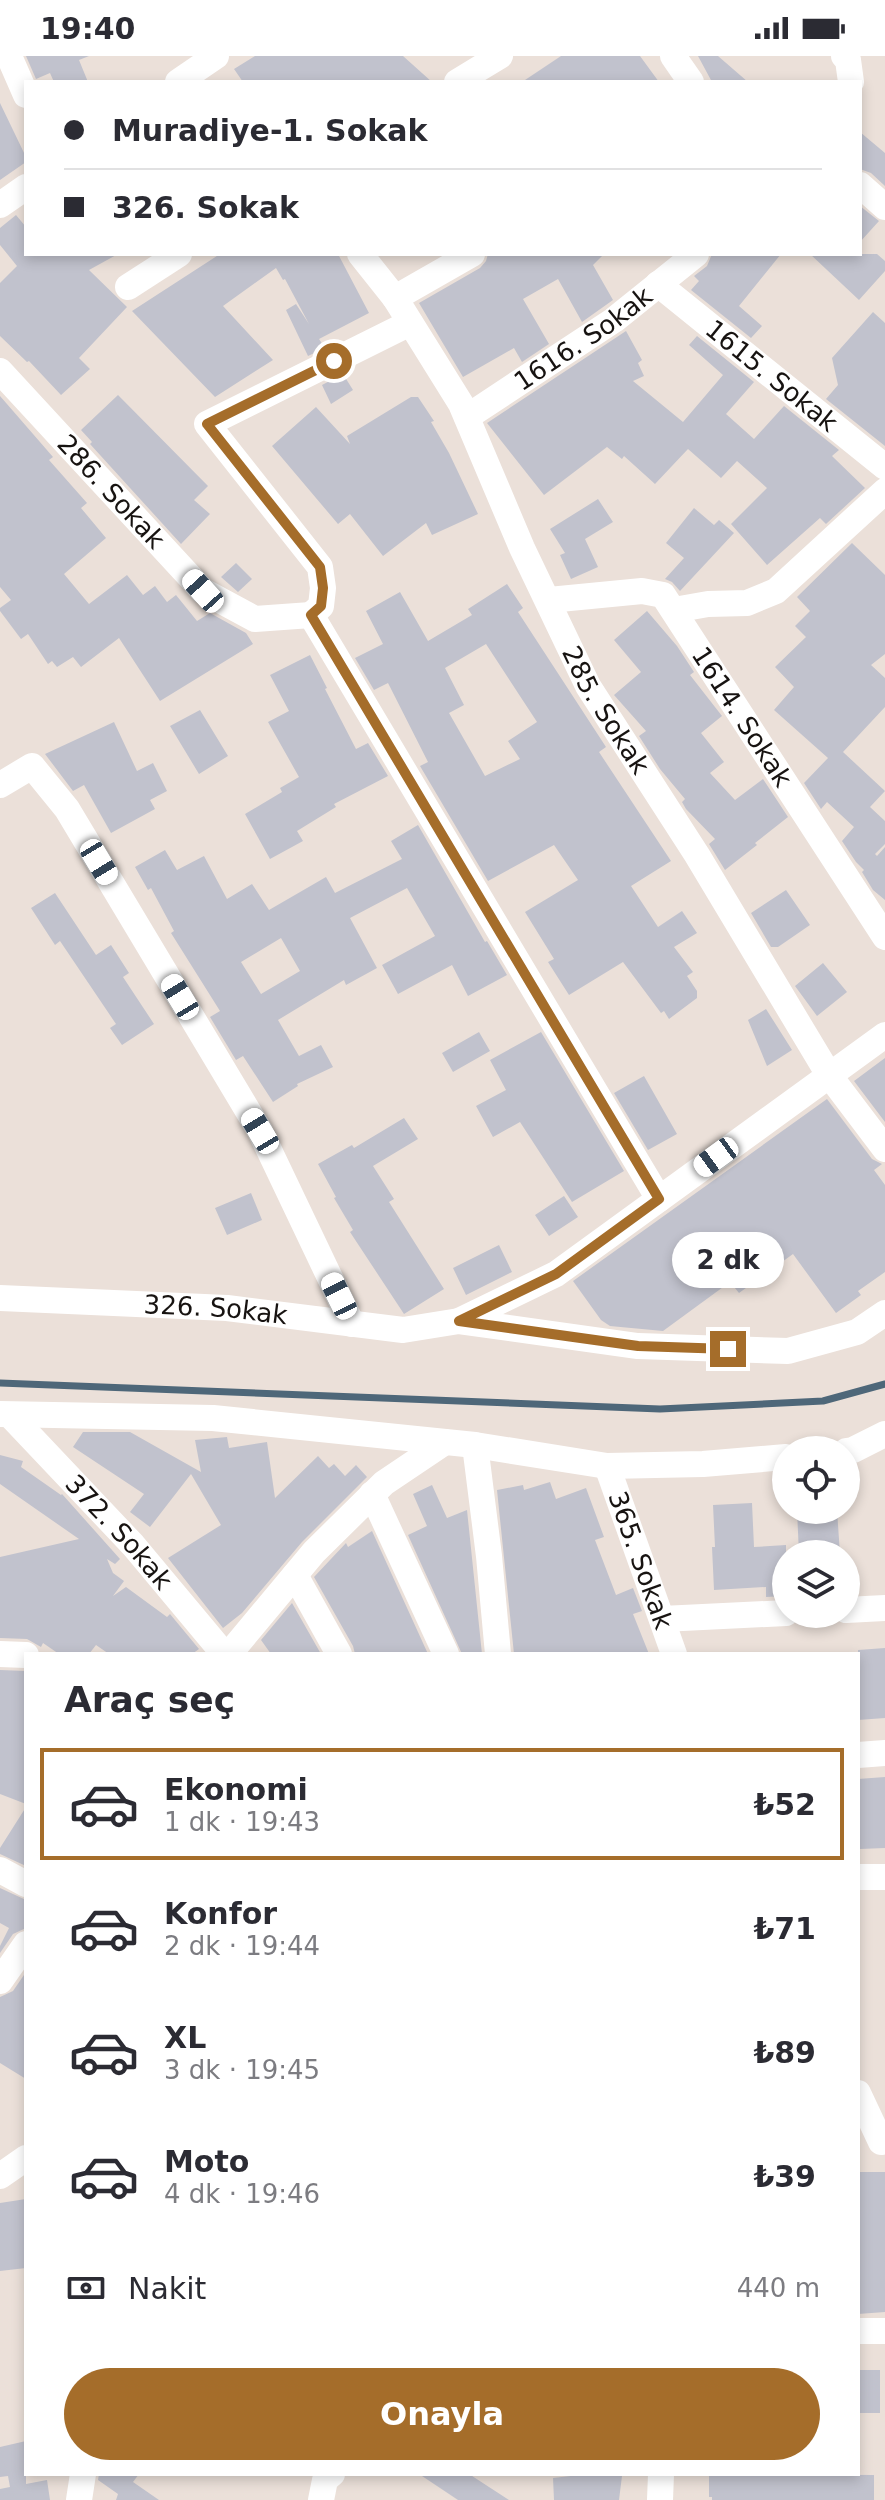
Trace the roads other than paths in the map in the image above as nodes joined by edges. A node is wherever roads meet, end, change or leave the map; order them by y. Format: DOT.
graph roads {
  1 [pos="9,56"];
  2 [pos="500,56"];
  3 [pos="673,56"];
  4 [pos="844,56"];
  5 [pos="206,64"];
  6 [pos="181,80"];
  7 [pos="460,80"];
  8 [pos="690,80"];
  9 [pos="851,80"];
  10 [pos="24,90"];
  11 [pos="862,187"];
  12 [pos="24,188"];
  13 [pos="0,205"];
  14 [pos="885,207"];
  15 [pos="176,256"];
  16 [pos="362,256"];
  17 [pos="468,256"];
  18 [pos="693,256"];
  19 [pos="658,284"];
  20 [pos="128,287"];
  21 [pos="395,298"];
  22 [pos="410,323"];
  23 [pos="0,371"];
  24 [pos="467,417"];
  25 [pos="885,467"];
  26 [pos="885,491"];
  27 [pos="549,600"];
  28 [pos="674,610"];
  29 [pos="311,615"];
  30 [pos="0,785"];
  31 [pos="885,937"];
  32 [pos="885,1035"];
  33 [pos="829,1075"];
  34 [pos="885,1149"];
  35 [pos="659,1199"];
  36 [pos="0,1298"];
  37 [pos="885,1316"];
  38 [pos="459,1321"];
  39 [pos="352,1324"];
  40 [pos="5,1415"];
  41 [pos="885,1434"];
  42 [pos="445,1442"];
  43 [pos="475,1445"];
  44 [pos="860,1446"];
  45 [pos="885,1449"];
  46 [pos="860,1450"];
  47 [pos="772,1458"];
  48 [pos="607,1466"];
  49 [pos="372,1494"];
  50 [pos="295,1575"];
  51 [pos="885,1608"];
  52 [pos="860,1609"];
  53 [pos="772,1614"];
  54 [pos="662,1619"];
  55 [pos="225,1652"];
  56 [pos="229,1652"];
  57 [pos="338,1652"];
  58 [pos="445,1652"];
  59 [pos="498,1652"];
  60 [pos="673,1652"];
  61 [pos="0,1654"];
  62 [pos="24,1655"];
  63 [pos="885,1753"];
  64 [pos="860,1755"];
  65 [pos="0,1870"];
  66 [pos="860,1877"];
  67 [pos="885,1877"];
  68 [pos="24,1883"];
  69 [pos="24,1947"];
  70 [pos="0,1981"];
  71 [pos="860,2098"];
  72 [pos="877,2141"];
  73 [pos="24,2159"];
  74 [pos="0,2176"];
  75 [pos="860,2331"];
  76 [pos="885,2331"];
  77 [pos="83,2476"];
  78 [pos="330,2476"];
  79 [pos="661,2476"];
  80 [pos="79,2500"];
  81 [pos="321,2500"];
  82 [pos="660,2500"];
  1 -- 10 [label="street"];
  2 -- 7 [label="street"];
  3 -- 8 [label="street"];
  4 -- 9 [label="street"];
  5 -- 6 [label="street"];
  11 -- 14 [label="street"];
  12 -- 13 [label="street"];
  15 -- 20 [label="street"];
  16 -- 21 [label="street, 285. Sokak"];
  17 -- 21 [label="street"];
  18 -- 19 [label="street, 1616. Sokak"];
  19 -- 24 [label="street, 1616. Sokak"];
  19 -- 25 [label="street, 1615. Sokak"];
  21 -- 22 [label="street, 285. Sokak"];
  22 -- 24 [label="street, 285. Sokak"];
  22 -- 29 [label="street"];
  23 -- 29 [label="street, 286. Sokak"];
  24 -- 27 [label="street, 285. Sokak"];
  26 -- 28 [label="street"];
  27 -- 28 [label="street, 1614. Sokak"];
  27 -- 33 [label="street, 285. Sokak"];
  28 -- 31 [label="street, 1614. Sokak"];
  29 -- 35 [label="street"];
  30 -- 39 [label="street"];
  32 -- 33 [label="street"];
  33 -- 34 [label="street, 285. Sokak"];
  33 -- 35 [label="street"];
  35 -- 38 [label="street"];
  36 -- 39 [label="street, 326. Sokak"];
  37 -- 38 [label="street, 326. Sokak"];
  38 -- 39 [label="street, 326. Sokak"];
  40 -- 42 [label="street"];
  40 -- 55 [label="street, 372. Sokak"];
  41 -- 44 [label="street"];
  42 -- 43 [label="street"];
  42 -- 49 [label="street"];
  43 -- 48 [label="street"];
  43 -- 59 [label="street"];
  45 -- 46 [label="street"];
  47 -- 48 [label="street"];
  48 -- 54 [label="street, 365. Sokak"];
  49 -- 50 [label="street"];
  49 -- 58 [label="street"];
  50 -- 56 [label="street"];
  50 -- 57 [label="street"];
  51 -- 52 [label="street"];
  53 -- 54 [label="street"];
  54 -- 60 [label="street, 365. Sokak"];
  61 -- 62 [label="street"];
  63 -- 64 [label="street"];
  65 -- 68 [label="street"];
  66 -- 67 [label="street"];
  69 -- 70 [label="street"];
  71 -- 72 [label="street"];
  73 -- 74 [label="street"];
  75 -- 76 [label="street"];
  77 -- 80 [label="street"];
  78 -- 81 [label="street"];
  79 -- 82 [label="street"];
}
